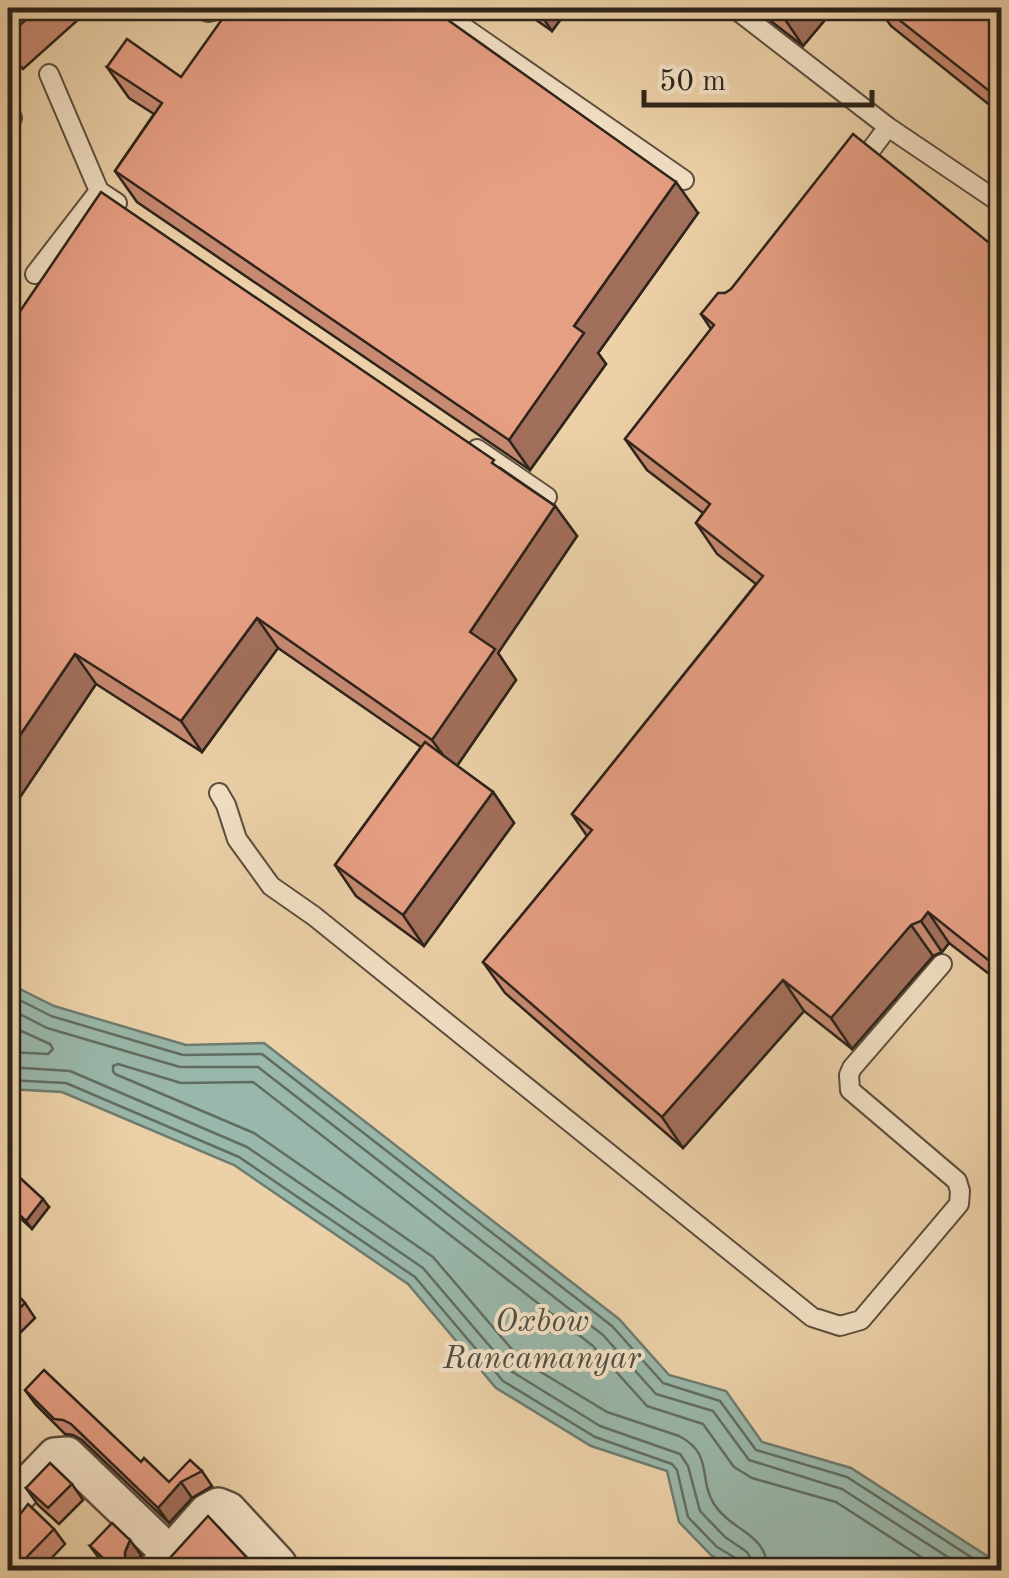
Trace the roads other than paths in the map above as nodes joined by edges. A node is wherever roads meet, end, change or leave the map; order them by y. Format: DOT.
graph roads {
  1 [pos="197,8"];
  2 [pos="224,8"];
  3 [pos="436,8"];
  4 [pos="734,8"];
  5 [pos="49,74"];
  6 [pos="888,127"];
  7 [pos="684,180"];
  8 [pos="846,182"];
  9 [pos="99,191"];
  10 [pos="1002,204"];
  11 [pos="131,213"];
  12 [pos="36,274"];
  13 [pos="467,442"];
  14 [pos="547,497"];
  15 [pos="219,793"];
  16 [pos="942,964"];
  17 [pos="8,1505"];
  18 [pos="163,1562"];
  19 [pos="278,1564"];
  1 -- 2 [label="lane"];
  3 -- 7 [label="lane"];
  4 -- 6 [label="lane"];
  5 -- 9 [label="lane"];
  6 -- 8 [label="lane"];
  6 -- 10 [label="lane"];
  9 -- 11 [label="lane"];
  9 -- 12 [label="lane"];
  13 -- 14 [label="lane"];
  15 -- 16 [label="lane"];
  17 -- 18 [label="street"];
  18 -- 19 [label="street"];
}
